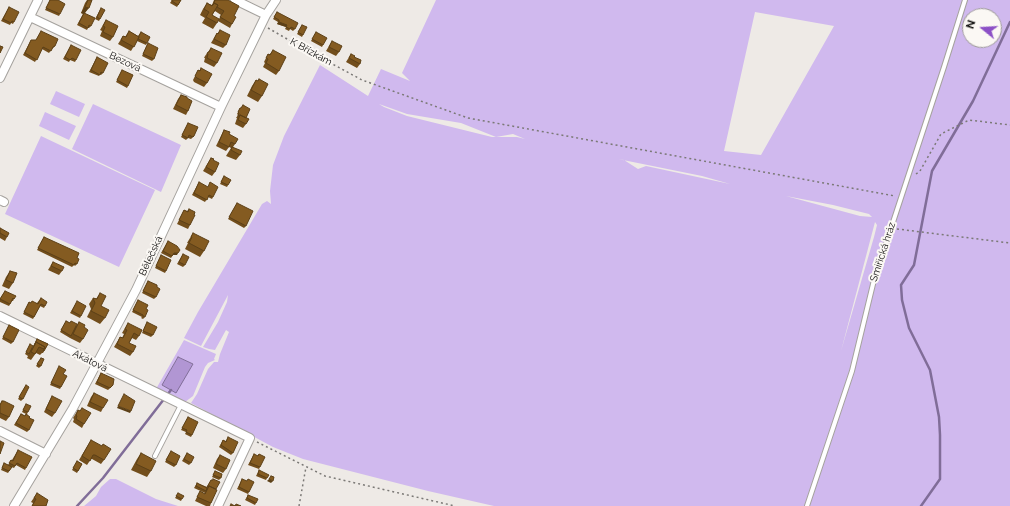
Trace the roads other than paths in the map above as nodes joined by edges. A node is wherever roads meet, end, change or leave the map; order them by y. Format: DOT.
graph roads {
  1 [pos="38,0"];
  2 [pos="235,0"];
  3 [pos="276,0"];
  4 [pos="965,0"];
  5 [pos="266,15"];
  6 [pos="30,16"];
  7 [pos="0,78"];
  8 [pos="221,107"];
  9 [pos="0,316"];
  10 [pos="96,364"];
  11 [pos="181,405"];
  12 [pos="0,431"];
  13 [pos="46,454"];
  14 [pos="155,456"];
  15 [pos="14,506"];
  16 [pos="218,506"];
  17 [pos="807,506"];
  1 -- 6 [label="street"];
  2 -- 5 [label="street"];
  3 -- 5 [label="street, Bělečská"];
  4 -- 17 [label="lane, Smiřická hráz"];
  5 -- 8 [label="street, Bělečská"];
  6 -- 7 [label="street"];
  6 -- 8 [label="street, Bezová"];
  8 -- 10 [label="street, Bělečská"];
  9 -- 10 [label="street, Akátová"];
  10 -- 11 [label="street, Akátová"];
  10 -- 13 [label="street, Bělečská"];
  11 -- 14 [label="lane"];
  11 -- 16 [label="street, Akátová"];
  12 -- 13 [label="street"];
  13 -- 15 [label="street, Bělečská"];
}
